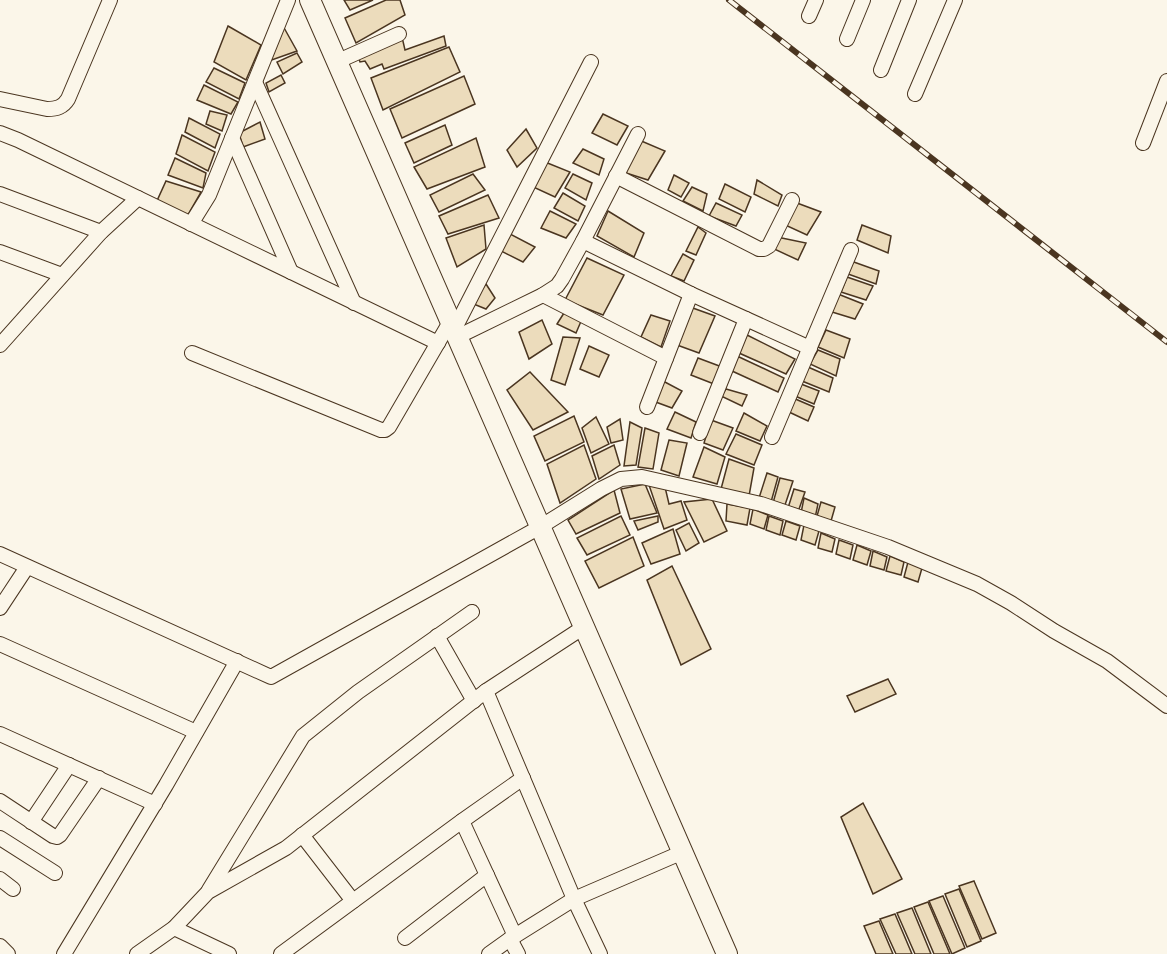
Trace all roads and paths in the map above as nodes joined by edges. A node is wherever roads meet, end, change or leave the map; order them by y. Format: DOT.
graph roads {
  1 [pos="110,0"];
  2 [pos="288,0"];
  3 [pos="310,0"];
  4 [pos="816,0"];
  5 [pos="863,0"];
  6 [pos="909,0"];
  7 [pos="955,0"];
  8 [pos="809,16"];
  9 [pos="399,34"];
  10 [pos="847,39"];
  11 [pos="336,62"];
  12 [pos="591,62"];
  13 [pos="881,70"];
  14 [pos="1167,81"];
  15 [pos="255,82"];
  16 [pos="915,94"];
  17 [pos="0,99"];
  18 [pos="0,133"];
  19 [pos="638,134"];
  20 [pos="232,138"];
  21 [pos="1143,143"];
  22 [pos="616,176"];
  23 [pos="0,194"];
  24 [pos="138,198"];
  25 [pos="792,200"];
  26 [pos="191,224"];
  27 [pos="101,232"];
  28 [pos="584,241"];
  29 [pos="851,250"];
  30 [pos="0,252"];
  31 [pos="291,272"];
  32 [pos="62,275"];
  33 [pos="691,294"];
  34 [pos="543,295"];
  35 [pos="354,303"];
  36 [pos="746,319"];
  37 [pos="453,330"];
  38 [pos="3,336"];
  39 [pos="438,343"];
  40 [pos="810,348"];
  41 [pos="192,353"];
  42 [pos="666,358"];
  43 [pos="647,407"];
  44 [pos="700,433"];
  45 [pos="772,437"];
  46 [pos="540,527"];
  47 [pos="0,554"];
  48 [pos="27,567"];
  49 [pos="0,609"];
  50 [pos="472,612"];
  51 [pos="584,627"];
  52 [pos="437,636"];
  53 [pos="0,644"];
  54 [pos="237,661"];
  55 [pos="486,691"];
  56 [pos="474,700"];
  57 [pos="1167,706"];
  58 [pos="196,732"];
  59 [pos="2,739"];
  60 [pos="69,765"];
  61 [pos="99,778"];
  62 [pos="523,778"];
  63 [pos="0,801"];
  64 [pos="155,804"];
  65 [pos="462,821"];
  66 [pos="31,822"];
  67 [pos="302,836"];
  68 [pos="0,838"];
  69 [pos="682,852"];
  70 [pos="55,873"];
  71 [pos="488,875"];
  72 [pos="0,879"];
  73 [pos="13,889"];
  74 [pos="208,892"];
  75 [pos="574,899"];
  76 [pos="353,901"];
  77 [pos="174,928"];
  78 [pos="513,937"];
  79 [pos="405,938"];
  80 [pos="0,946"];
  81 [pos="8,954"];
  82 [pos="64,954"];
  83 [pos="138,954"];
  84 [pos="229,954"];
  85 [pos="281,954"];
  86 [pos="489,954"];
  87 [pos="518,954"];
  88 [pos="600,954"];
  89 [pos="727,954"];
  1 -- 17 [label="street"];
  2 -- 15 [label="street"];
  3 -- 11 [label="highway"];
  4 -- 8 [label="street"];
  5 -- 10 [label="street"];
  6 -- 13 [label="street"];
  7 -- 16 [label="street"];
  9 -- 11 [label="street"];
  11 -- 37 [label="highway"];
  12 -- 37 [label="street"];
  14 -- 21 [label="street"];
  15 -- 20 [label="street"];
  15 -- 35 [label="street"];
  18 -- 24 [label="street"];
  19 -- 22 [label="street"];
  20 -- 26 [label="street"];
  20 -- 31 [label="street"];
  22 -- 25 [label="street"];
  22 -- 28 [label="street"];
  23 -- 27 [label="street"];
  24 -- 26 [label="street"];
  24 -- 27 [label="street"];
  26 -- 31 [label="street"];
  27 -- 32 [label="street"];
  28 -- 33 [label="street"];
  28 -- 34 [label="street"];
  29 -- 40 [label="street"];
  30 -- 32 [label="street"];
  31 -- 35 [label="street"];
  32 -- 38 [label="street"];
  33 -- 36 [label="street"];
  33 -- 42 [label="street"];
  34 -- 37 [label="street"];
  34 -- 42 [label="street"];
  35 -- 39 [label="street"];
  36 -- 40 [label="street"];
  36 -- 44 [label="street"];
  37 -- 39 [label="street"];
  37 -- 46 [label="highway"];
  39 -- 41 [label="street"];
  40 -- 45 [label="street"];
  42 -- 43 [label="street"];
  46 -- 51 [label="highway"];
  46 -- 54 [label="street"];
  46 -- 57 [label="street"];
  47 -- 48 [label="street"];
  48 -- 49 [label="street"];
  48 -- 54 [label="street"];
  50 -- 52 [label="street"];
  51 -- 55 [label="street"];
  51 -- 69 [label="highway"];
  52 -- 56 [label="street"];
  52 -- 74 [label="street"];
  53 -- 58 [label="street"];
  54 -- 58 [label="street"];
  55 -- 56 [label="street"];
  55 -- 62 [label="street"];
  56 -- 67 [label="street"];
  58 -- 64 [label="street"];
  59 -- 60 [label="street"];
  60 -- 61 [label="street"];
  60 -- 66 [label="street"];
  61 -- 64 [label="street"];
  61 -- 66 [label="street"];
  62 -- 65 [label="street"];
  62 -- 75 [label="street"];
  63 -- 66 [label="street"];
  64 -- 82 [label="street"];
  65 -- 71 [label="street"];
  65 -- 76 [label="street"];
  67 -- 74 [label="street"];
  67 -- 76 [label="street"];
  68 -- 70 [label="street"];
  69 -- 75 [label="street"];
  69 -- 89 [label="highway"];
  71 -- 78 [label="street"];
  71 -- 79 [label="street"];
  72 -- 73 [label="street"];
  74 -- 77 [label="street"];
  75 -- 78 [label="street"];
  75 -- 88 [label="street"];
  76 -- 85 [label="street"];
  77 -- 83 [label="street"];
  77 -- 84 [label="street"];
  78 -- 86 [label="street"];
  78 -- 87 [label="street"];
  80 -- 81 [label="street"];
}
